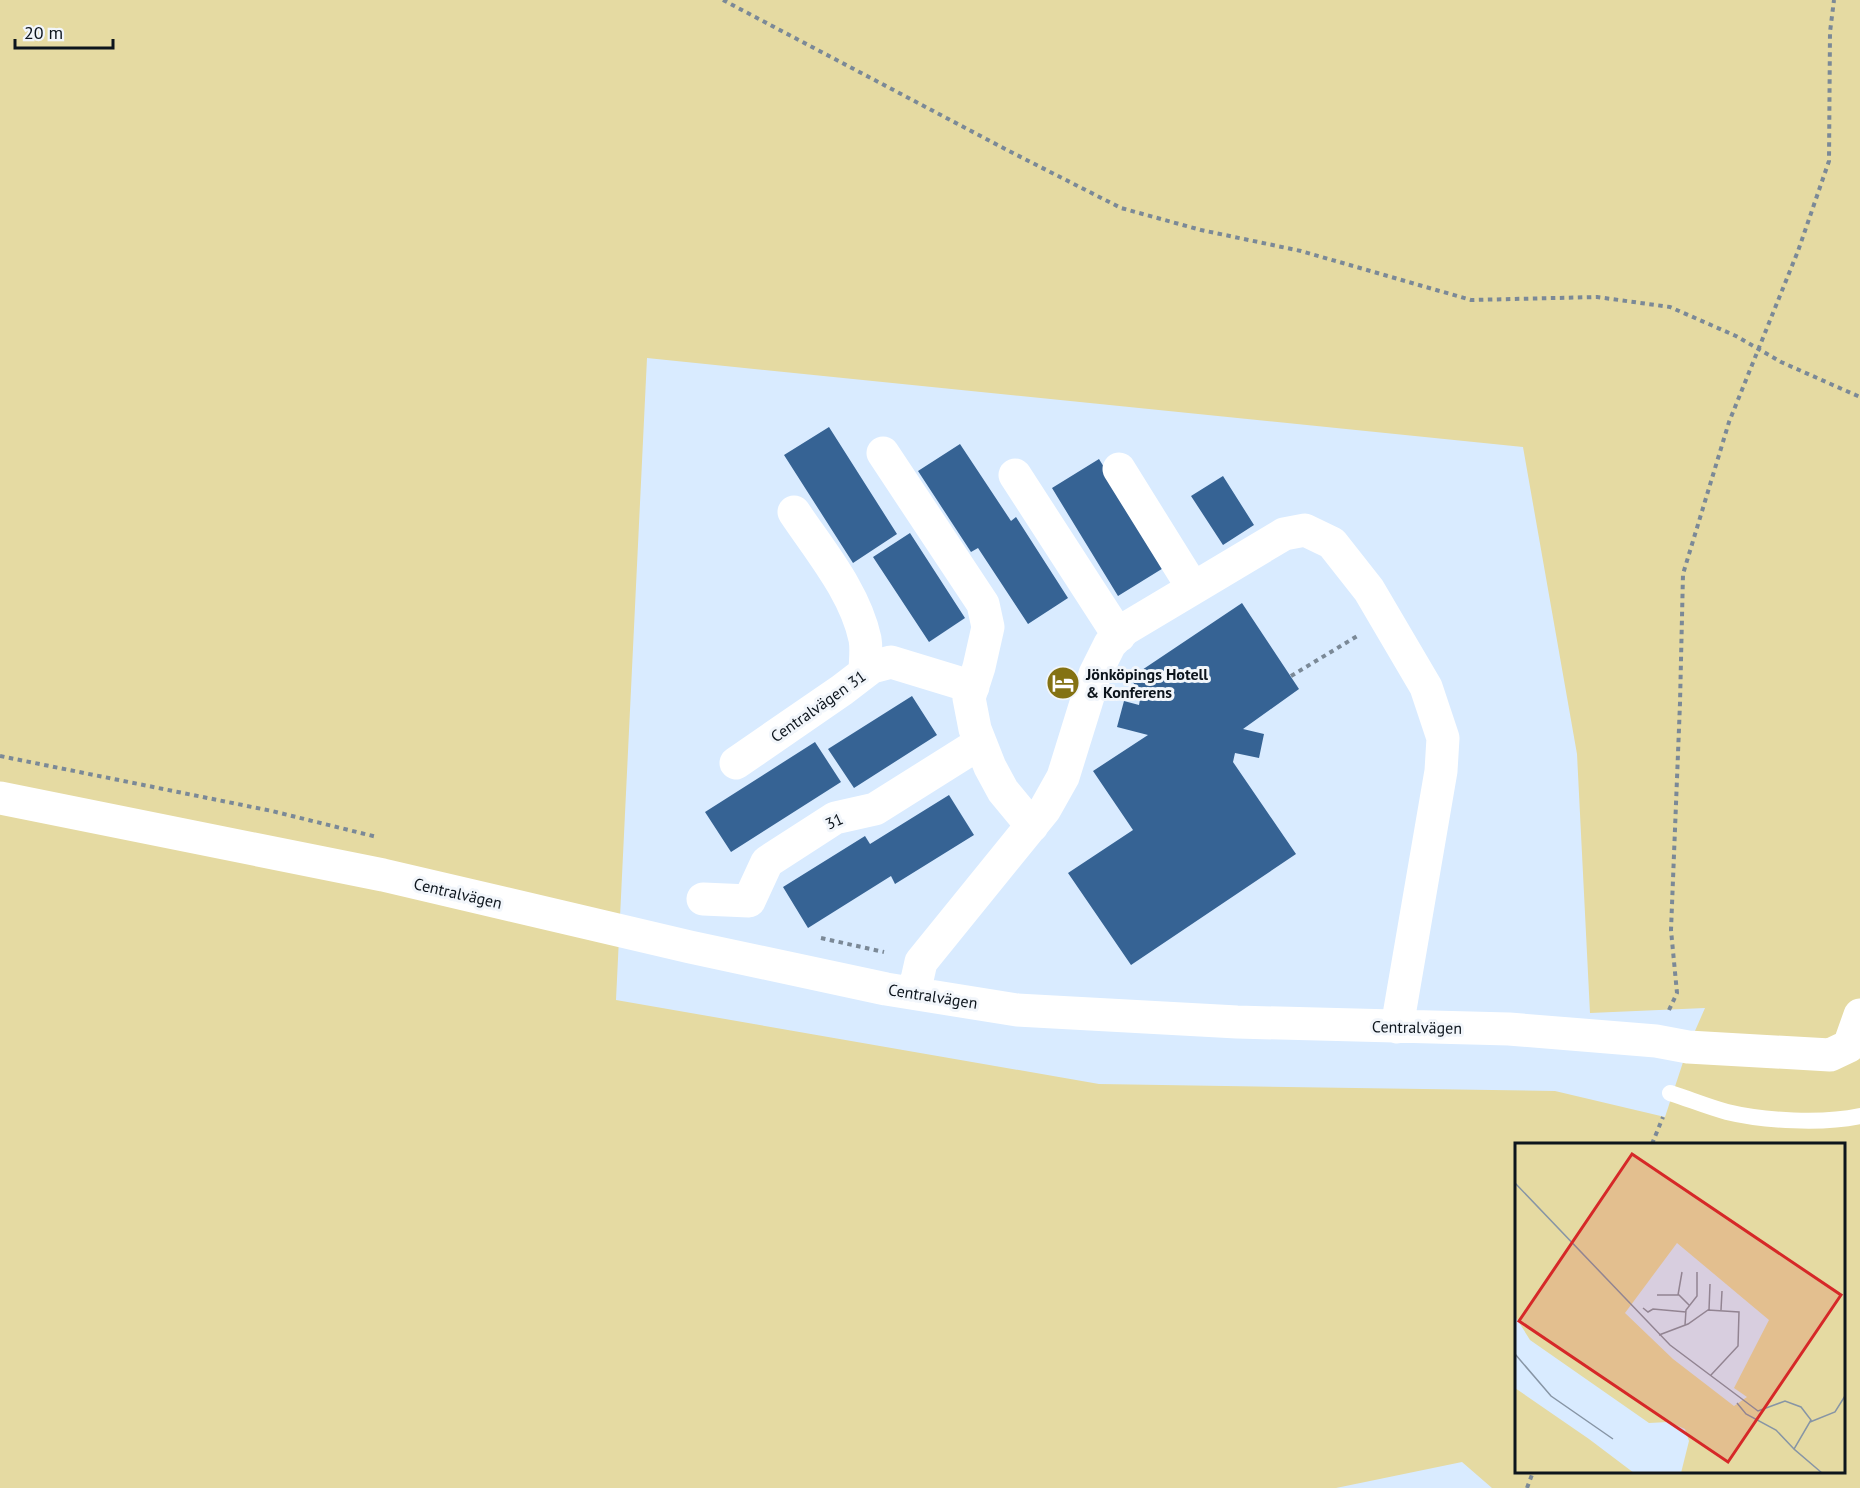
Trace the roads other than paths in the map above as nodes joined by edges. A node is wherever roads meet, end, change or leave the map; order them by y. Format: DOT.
graph roads {
  1 [pos="883,453"];
  2 [pos="1119,469"];
  3 [pos="1015,475"];
  4 [pos="794,512"];
  5 [pos="1193,588"];
  6 [pos="1119,636"];
  7 [pos="865,672"];
  8 [pos="973,687"];
  9 [pos="980,743"];
  10 [pos="736,763"];
  11 [pos="0,798"];
  12 [pos="1032,826"];
  13 [pos="703,899"];
  14 [pos="914,993"];
  15 [pos="1860,1015"];
  16 [pos="1397,1027"];
  17 [pos="1670,1093"];
  18 [pos="1860,1116"];
  1 -- 8 [label="street"];
  2 -- 5 [label="street"];
  3 -- 6 [label="street"];
  4 -- 7 [label="street"];
  5 -- 6 [label="street"];
  5 -- 16 [label="street"];
  6 -- 12 [label="street"];
  7 -- 8 [label="street, Centralvägen 31"];
  7 -- 10 [label="street, Centralvägen 31"];
  8 -- 9 [label="street"];
  9 -- 12 [label="street"];
  9 -- 13 [label="street, 31"];
  11 -- 14 [label="street, Centralvägen"];
  12 -- 14 [label="street"];
  14 -- 16 [label="street, Centralvägen"];
  15 -- 16 [label="street, Centralvägen"];
  17 -- 18 [label="lane"];
}
